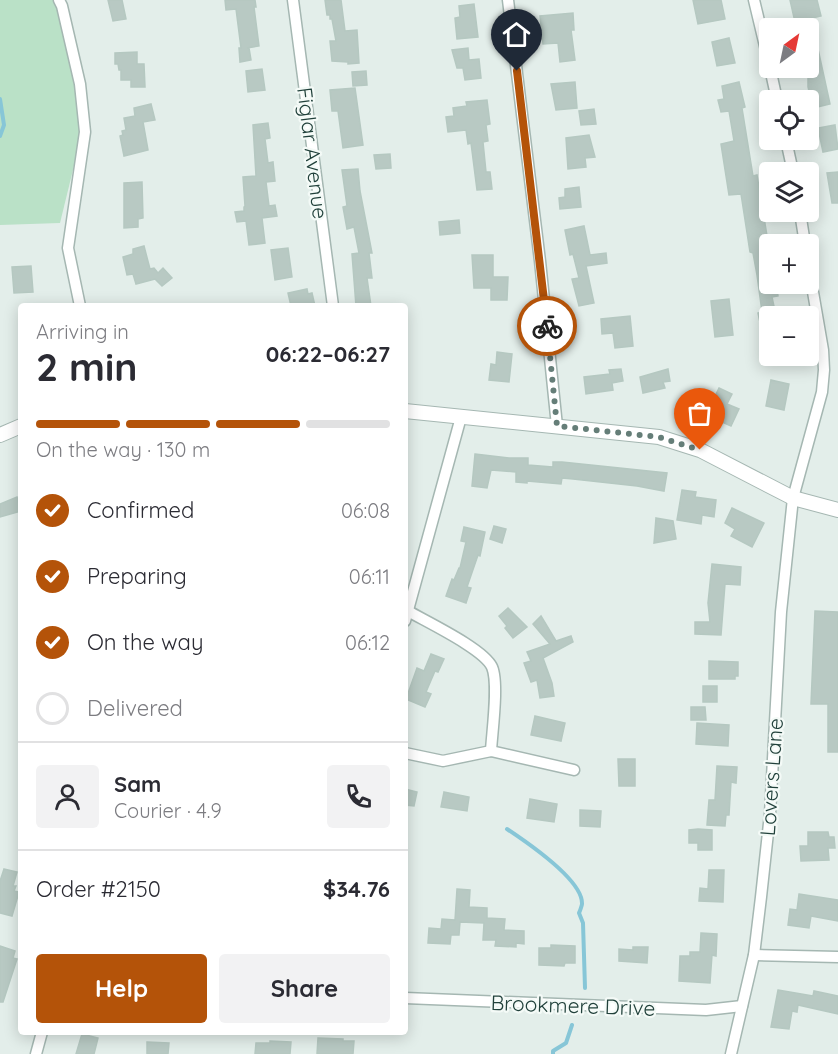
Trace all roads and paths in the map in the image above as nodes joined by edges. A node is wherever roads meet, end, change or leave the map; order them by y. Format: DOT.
graph roads {
  1 [pos="58,0"];
  2 [pos="293,0"];
  3 [pos="508,0"];
  4 [pos="754,0"];
  5 [pos="759,21"];
  6 [pos="814,294"];
  7 [pos="79,303"];
  8 [pos="333,303"];
  9 [pos="408,411"];
  10 [pos="461,417"];
  11 [pos="557,426"];
  12 [pos="18,427"];
  13 [pos="0,435"];
  14 [pos="793,498"];
  15 [pos="838,510"];
  16 [pos="408,609"];
  17 [pos="408,617"];
  18 [pos="491,750"];
  19 [pos="408,754"];
  20 [pos="574,770"];
  21 [pos="754,955"];
  22 [pos="838,957"];
  23 [pos="408,998"];
  24 [pos="741,1006"];
  25 [pos="41,1035"];
  26 [pos="36,1054"];
  27 [pos="731,1054"];
  1 -- 7 [label="street"];
  2 -- 8 [label="street, Figlar Avenue"];
  3 -- 11 [label="street"];
  4 -- 5 [label="street"];
  6 -- 14 [label="street, Lovers Lane"];
  9 -- 10 [label="street"];
  10 -- 11 [label="street"];
  10 -- 16 [label="street"];
  11 -- 14 [label="street"];
  12 -- 13 [label="street"];
  14 -- 15 [label="street"];
  14 -- 21 [label="street, Lovers Lane"];
  17 -- 18 [label="street"];
  18 -- 19 [label="street"];
  18 -- 20 [label="street"];
  21 -- 22 [label="street"];
  21 -- 24 [label="street, Lovers Lane"];
  23 -- 24 [label="street, Brookmere Drive"];
  24 -- 27 [label="street, Lovers Lane"];
  25 -- 26 [label="street"];
}
